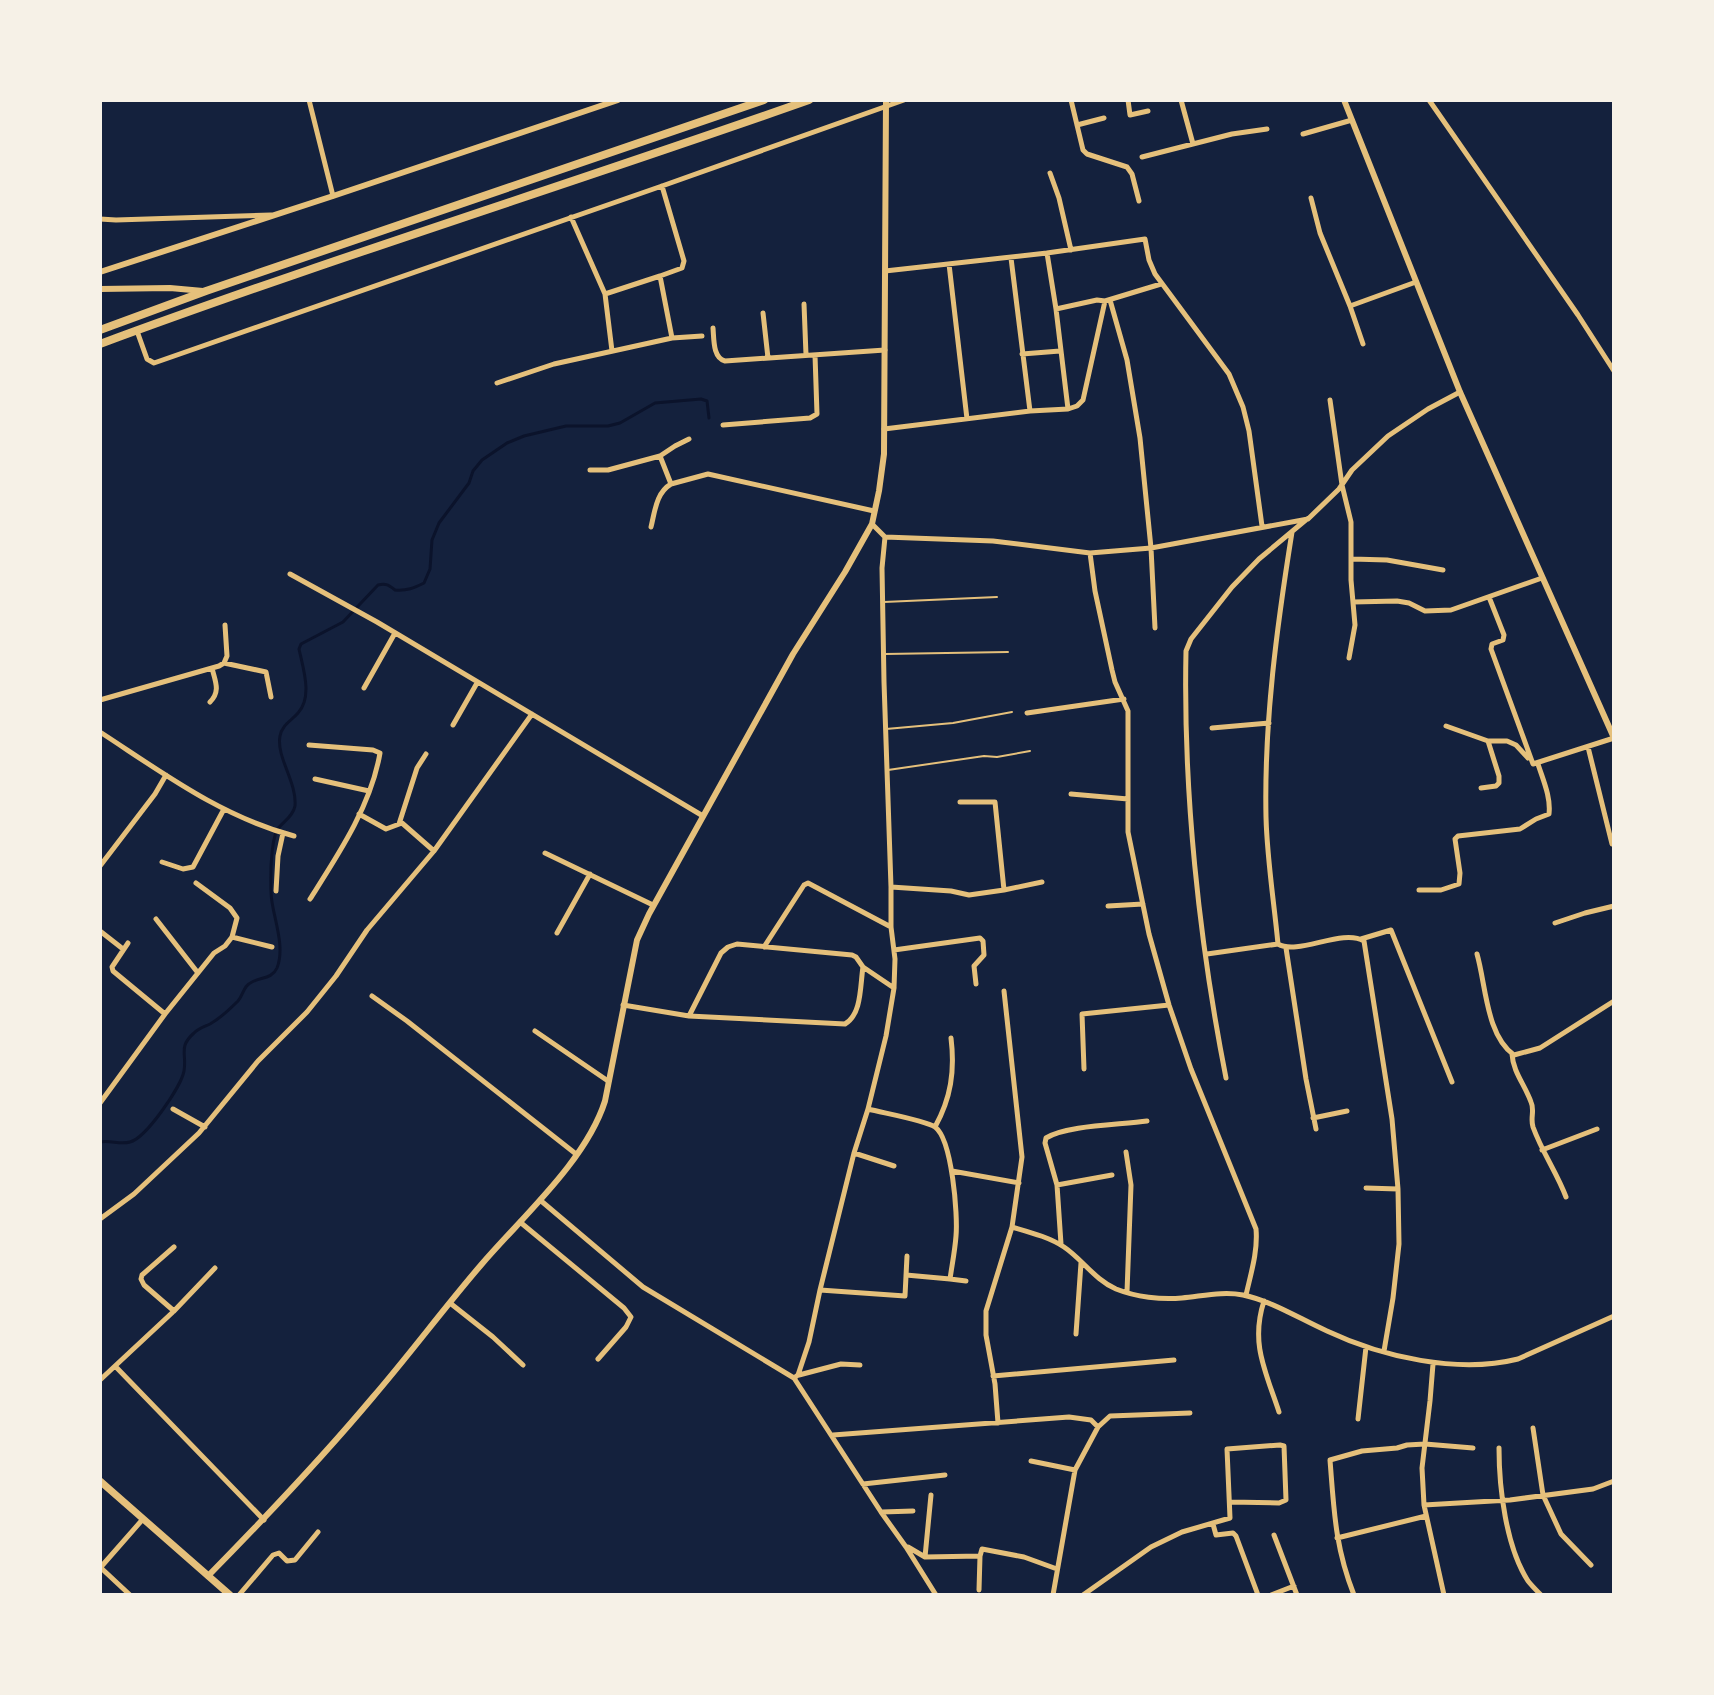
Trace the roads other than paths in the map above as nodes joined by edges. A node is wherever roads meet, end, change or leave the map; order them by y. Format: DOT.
graph roads {
  1 [pos="309,100"];
  2 [pos="618,100"];
  3 [pos="764,100"];
  4 [pos="809,100"];
  5 [pos="904,100"];
  6 [pos="1071,100"];
  7 [pos="1128,100"];
  8 [pos="1344,100"];
  9 [pos="1429,100"];
  10 [pos="1183,101"];
  11 [pos="886,103"];
  12 [pos="1148,111"];
  13 [pos="1104,118"];
  14 [pos="1352,120"];
  15 [pos="1077,125"];
  16 [pos="1267,129"];
  17 [pos="1303,134"];
  18 [pos="1193,144"];
  19 [pos="1142,157"];
  20 [pos="1050,173"];
  21 [pos="662,186"];
  22 [pos="333,196"];
  23 [pos="1311,198"];
  24 [pos="1139,201"];
  25 [pos="271,215"];
  26 [pos="571,217"];
  27 [pos="100,219"];
  28 [pos="1071,250"];
  29 [pos="1047,253"];
  30 [pos="1011,258"];
  31 [pos="949,264"];
  32 [pos="885,271"];
  33 [pos="100,272"];
  34 [pos="660,276"];
  35 [pos="1416,282"];
  36 [pos="1161,284"];
  37 [pos="100,289"];
  38 [pos="206,291"];
  39 [pos="605,294"];
  40 [pos="1108,300"];
  41 [pos="804,304"];
  42 [pos="1350,306"];
  43 [pos="1056,309"];
  44 [pos="763,313"];
  45 [pos="713,328"];
  46 [pos="100,330"];
  47 [pos="136,330"];
  48 [pos="702,336"];
  49 [pos="672,338"];
  50 [pos="100,344"];
  51 [pos="1363,344"];
  52 [pos="885,350"];
  53 [pos="612,351"];
  54 [pos="1060,351"];
  55 [pos="1022,354"];
  56 [pos="806,355"];
  57 [pos="815,355"];
  58 [pos="768,358"];
  59 [pos="1614,371"];
  60 [pos="497,383"];
  61 [pos="1460,392"];
  62 [pos="1330,400"];
  63 [pos="1068,409"];
  64 [pos="1030,411"];
  65 [pos="967,419"];
  66 [pos="723,425"];
  67 [pos="884,429"];
  68 [pos="689,439"];
  69 [pos="660,456"];
  70 [pos="590,470"];
  71 [pos="671,484"];
  72 [pos="1342,485"];
  73 [pos="874,511"];
  74 [pos="1308,519"];
  75 [pos="872,524"];
  76 [pos="1262,526"];
  77 [pos="651,527"];
  78 [pos="1292,532"];
  79 [pos="885,537"];
  80 [pos="1151,548"];
  81 [pos="1090,553"];
  82 [pos="1352,559"];
  83 [pos="1443,570"];
  84 [pos="290,574"];
  85 [pos="1542,578"];
  86 [pos="997,597"];
  87 [pos="1489,597"];
  88 [pos="883,602"];
  89 [pos="1353,602"];
  90 [pos="225,625"];
  91 [pos="1155,628"];
  92 [pos="395,633"];
  93 [pos="1008,652"];
  94 [pos="883,654"];
  95 [pos="1349,658"];
  96 [pos="224,663"];
  97 [pos="212,668"];
  98 [pos="477,683"];
  99 [pos="364,688"];
  100 [pos="271,697"];
  101 [pos="1124,699"];
  102 [pos="100,700"];
  103 [pos="210,702"];
  104 [pos="1012,712"];
  105 [pos="1027,713"];
  106 [pos="532,714"];
  107 [pos="1269,723"];
  108 [pos="453,725"];
  109 [pos="1446,726"];
  110 [pos="1212,728"];
  111 [pos="885,729"];
  112 [pos="100,732"];
  113 [pos="1614,738"];
  114 [pos="1488,741"];
  115 [pos="309,745"];
  116 [pos="1588,747"];
  117 [pos="1030,751"];
  118 [pos="426,754"];
  119 [pos="1535,763"];
  120 [pos="887,770"];
  121 [pos="166,775"];
  122 [pos="315,779"];
  123 [pos="1481,788"];
  124 [pos="369,791"];
  125 [pos="1071,794"];
  126 [pos="1128,799"];
  127 [pos="960,802"];
  128 [pos="224,809"];
  129 [pos="359,814"];
  130 [pos="703,816"];
  131 [pos="399,824"];
  132 [pos="283,833"];
  133 [pos="294,836"];
  134 [pos="1612,844"];
  135 [pos="434,851"];
  136 [pos="545,853"];
  137 [pos="162,862"];
  138 [pos="100,866"];
  139 [pos="590,874"];
  140 [pos="1042,882"];
  141 [pos="196,883"];
  142 [pos="891,887"];
  143 [pos="1004,890"];
  144 [pos="1419,890"];
  145 [pos="276,891"];
  146 [pos="310,899"];
  147 [pos="1143,904"];
  148 [pos="653,905"];
  149 [pos="1108,906"];
  150 [pos="1614,906"];
  151 [pos="156,919"];
  152 [pos="1555,923"];
  153 [pos="891,927"];
  154 [pos="100,931"];
  155 [pos="557,933"];
  156 [pos="232,937"];
  157 [pos="1361,939"];
  158 [pos="128,943"];
  159 [pos="1278,944"];
  160 [pos="272,947"];
  161 [pos="764,947"];
  162 [pos="1286,948"];
  163 [pos="123,949"];
  164 [pos="894,950"];
  165 [pos="1207,954"];
  166 [pos="1477,954"];
  167 [pos="863,967"];
  168 [pos="198,973"];
  169 [pos="976,984"];
  170 [pos="894,988"];
  171 [pos="1004,991"];
  172 [pos="372,996"];
  173 [pos="1614,1001"];
  174 [pos="623,1005"];
  175 [pos="1169,1005"];
  176 [pos="165,1014"];
  177 [pos="689,1016"];
  178 [pos="535,1031"];
  179 [pos="951,1038"];
  180 [pos="1512,1054"];
  181 [pos="1084,1069"];
  182 [pos="1226,1078"];
  183 [pos="608,1081"];
  184 [pos="1452,1082"];
  185 [pos="100,1103"];
  186 [pos="173,1109"];
  187 [pos="868,1109"];
  188 [pos="1347,1111"];
  189 [pos="1313,1118"];
  190 [pos="1147,1121"];
  191 [pos="205,1127"];
  192 [pos="935,1127"];
  193 [pos="1316,1129"];
  194 [pos="1597,1129"];
  195 [pos="1542,1150"];
  196 [pos="1126,1152"];
  197 [pos="854,1153"];
  198 [pos="576,1154"];
  199 [pos="894,1166"];
  200 [pos="952,1171"];
  201 [pos="1112,1175"];
  202 [pos="1019,1183"];
  203 [pos="1057,1185"];
  204 [pos="1366,1188"];
  205 [pos="1398,1189"];
  206 [pos="1566,1197"];
  207 [pos="540,1200"];
  208 [pos="100,1219"];
  209 [pos="520,1222"];
  210 [pos="1012,1227"];
  211 [pos="1061,1245"];
  212 [pos="174,1247"];
  213 [pos="907,1256"];
  214 [pos="1081,1262"];
  215 [pos="215,1268"];
  216 [pos="906,1275"];
  217 [pos="950,1279"];
  218 [pos="966,1281"];
  219 [pos="820,1290"];
  220 [pos="1127,1292"];
  221 [pos="1246,1295"];
  222 [pos="1264,1301"];
  223 [pos="450,1303"];
  224 [pos="174,1311"];
  225 [pos="1614,1316"];
  226 [pos="1076,1334"];
  227 [pos="1366,1347"];
  228 [pos="1384,1351"];
  229 [pos="598,1359"];
  230 [pos="1174,1360"];
  231 [pos="1433,1364"];
  232 [pos="523,1365"];
  233 [pos="860,1365"];
  234 [pos="115,1366"];
  235 [pos="796,1376"];
  236 [pos="993,1376"];
  237 [pos="100,1380"];
  238 [pos="1279,1412"];
  239 [pos="1190,1413"];
  240 [pos="1358,1419"];
  241 [pos="998,1423"];
  242 [pos="1098,1427"];
  243 [pos="1533,1428"];
  244 [pos="833,1435"];
  245 [pos="1425,1444"];
  246 [pos="1473,1448"];
  247 [pos="1499,1448"];
  248 [pos="1031,1461"];
  249 [pos="1075,1470"];
  250 [pos="945,1475"];
  251 [pos="100,1481"];
  252 [pos="1614,1481"];
  253 [pos="863,1484"];
  254 [pos="931,1495"];
  255 [pos="1543,1495"];
  256 [pos="1502,1500"];
  257 [pos="1230,1502"];
  258 [pos="1424,1505"];
  259 [pos="913,1511"];
  260 [pos="881,1512"];
  261 [pos="1426,1516"];
  262 [pos="144,1518"];
  263 [pos="264,1520"];
  264 [pos="1213,1524"];
  265 [pos="318,1532"];
  266 [pos="1274,1535"];
  267 [pos="1337,1538"];
  268 [pos="906,1547"];
  269 [pos="980,1556"];
  270 [pos="925,1557"];
  271 [pos="1591,1565"];
  272 [pos="100,1568"];
  273 [pos="1057,1569"];
  274 [pos="208,1576"];
  275 [pos="1294,1586"];
  276 [pos="979,1590"];
  277 [pos="130,1595"];
  278 [pos="230,1595"];
  279 [pos="239,1595"];
  280 [pos="936,1595"];
  281 [pos="1053,1595"];
  282 [pos="1083,1595"];
  283 [pos="1258,1595"];
  284 [pos="1271,1595"];
  285 [pos="1297,1595"];
  286 [pos="1354,1595"];
  287 [pos="1444,1595"];
  288 [pos="1541,1595"];
  1 -- 22 [label="street"];
  2 -- 22 [label="street"];
  3 -- 38 [label="highway"];
  4 -- 47 [label="highway"];
  5 -- 11 [label="street"];
  6 -- 15 [label="street"];
  7 -- 12 [label="street"];
  8 -- 14 [label="street"];
  9 -- 59 [label="street"];
  10 -- 18 [label="street"];
  11 -- 21 [label="street"];
  11 -- 32 [label="street"];
  13 -- 15 [label="street"];
  14 -- 17 [label="street"];
  14 -- 35 [label="street"];
  15 -- 24 [label="street"];
  16 -- 18 [label="street"];
  18 -- 19 [label="street"];
  20 -- 28 [label="street"];
  21 -- 26 [label="street"];
  21 -- 34 [label="street"];
  22 -- 25 [label="street"];
  23 -- 42 [label="street"];
  25 -- 27 [label="street"];
  25 -- 33 [label="street"];
  26 -- 39 [label="street"];
  26 -- 47 [label="street"];
  28 -- 29 [label="street"];
  28 -- 36 [label="street"];
  29 -- 30 [label="street"];
  29 -- 43 [label="street"];
  30 -- 31 [label="street"];
  30 -- 55 [label="street"];
  31 -- 32 [label="street"];
  31 -- 65 [label="street"];
  32 -- 52 [label="street"];
  34 -- 39 [label="street"];
  34 -- 49 [label="street"];
  35 -- 42 [label="street"];
  35 -- 61 [label="street"];
  36 -- 40 [label="street"];
  36 -- 76 [label="street"];
  37 -- 38 [label="street"];
  38 -- 46 [label="highway"];
  39 -- 53 [label="street"];
  40 -- 43 [label="street"];
  40 -- 63 [label="street"];
  40 -- 80 [label="street"];
  41 -- 56 [label="street"];
  42 -- 51 [label="street"];
  43 -- 54 [label="street"];
  44 -- 58 [label="street"];
  45 -- 58 [label="street"];
  47 -- 50 [label="highway"];
  48 -- 49 [label="street"];
  49 -- 53 [label="street"];
  52 -- 57 [label="street"];
  52 -- 67 [label="street"];
  53 -- 60 [label="street"];
  54 -- 55 [label="street"];
  54 -- 63 [label="street"];
  55 -- 64 [label="street"];
  56 -- 57 [label="street"];
  56 -- 58 [label="street"];
  57 -- 66 [label="street"];
  61 -- 72 [label="street"];
  61 -- 85 [label="street"];
  62 -- 72 [label="street"];
  63 -- 64 [label="street"];
  64 -- 65 [label="street"];
  65 -- 67 [label="street"];
  67 -- 73 [label="street"];
  68 -- 69 [label="street"];
  69 -- 70 [label="street"];
  69 -- 71 [label="street"];
  71 -- 73 [label="street"];
  71 -- 77 [label="street"];
  72 -- 74 [label="street"];
  72 -- 82 [label="street"];
  73 -- 75 [label="street"];
  74 -- 76 [label="street"];
  74 -- 78 [label="street"];
  75 -- 79 [label="street"];
  75 -- 130 [label="street"];
  76 -- 80 [label="street"];
  78 -- 107 [label="street"];
  78 -- 165 [label="street"];
  79 -- 81 [label="street"];
  79 -- 88 [label="street"];
  80 -- 81 [label="street"];
  80 -- 91 [label="street"];
  81 -- 101 [label="street"];
  82 -- 83 [label="street"];
  82 -- 89 [label="street"];
  84 -- 92 [label="street"];
  85 -- 87 [label="street"];
  85 -- 113 [label="street"];
  86 -- 88 [label="lane"];
  87 -- 89 [label="street"];
  87 -- 119 [label="street"];
  88 -- 94 [label="street"];
  89 -- 95 [label="street"];
  90 -- 96 [label="street"];
  92 -- 98 [label="street"];
  92 -- 99 [label="street"];
  93 -- 94 [label="lane"];
  94 -- 111 [label="street"];
  96 -- 97 [label="street"];
  96 -- 100 [label="street"];
  97 -- 102 [label="street"];
  97 -- 103 [label="street"];
  98 -- 106 [label="street"];
  98 -- 108 [label="street"];
  101 -- 105 [label="street"];
  101 -- 126 [label="street"];
  104 -- 111 [label="lane"];
  106 -- 130 [label="street"];
  106 -- 135 [label="street"];
  107 -- 110 [label="street"];
  107 -- 159 [label="street"];
  109 -- 114 [label="street"];
  111 -- 120 [label="street"];
  112 -- 121 [label="street"];
  113 -- 116 [label="street"];
  114 -- 119 [label="street"];
  114 -- 123 [label="street"];
  115 -- 124 [label="street"];
  116 -- 119 [label="street"];
  116 -- 134 [label="street"];
  117 -- 120 [label="lane"];
  118 -- 131 [label="street"];
  119 -- 144 [label="street"];
  120 -- 142 [label="street"];
  121 -- 128 [label="street"];
  121 -- 138 [label="street"];
  122 -- 124 [label="street"];
  124 -- 129 [label="street"];
  125 -- 126 [label="street"];
  126 -- 147 [label="street"];
  127 -- 143 [label="street"];
  128 -- 132 [label="street"];
  128 -- 137 [label="street"];
  129 -- 131 [label="street"];
  129 -- 146 [label="street"];
  130 -- 148 [label="street"];
  131 -- 135 [label="street"];
  132 -- 133 [label="street"];
  132 -- 145 [label="street"];
  135 -- 191 [label="street"];
  136 -- 139 [label="street"];
  139 -- 148 [label="street"];
  139 -- 155 [label="street"];
  140 -- 143 [label="street"];
  141 -- 156 [label="street"];
  142 -- 143 [label="street"];
  142 -- 153 [label="street"];
  147 -- 149 [label="street"];
  147 -- 175 [label="street"];
  148 -- 174 [label="street"];
  150 -- 152 [label="street"];
  151 -- 168 [label="street"];
  153 -- 161 [label="street"];
  153 -- 164 [label="street"];
  154 -- 163 [label="street"];
  156 -- 160 [label="street"];
  156 -- 168 [label="street"];
  157 -- 162 [label="street"];
  157 -- 184 [label="street"];
  157 -- 205 [label="street"];
  158 -- 163 [label="street"];
  159 -- 162 [label="street"];
  159 -- 165 [label="street"];
  161 -- 167 [label="street"];
  161 -- 177 [label="street"];
  162 -- 189 [label="street"];
  163 -- 176 [label="street"];
  164 -- 169 [label="street"];
  164 -- 170 [label="street"];
  165 -- 182 [label="street"];
  166 -- 180 [label="street"];
  167 -- 170 [label="street"];
  167 -- 177 [label="street"];
  168 -- 176 [label="street"];
  170 -- 187 [label="street"];
  171 -- 202 [label="street"];
  172 -- 198 [label="street"];
  173 -- 180 [label="street"];
  174 -- 177 [label="street"];
  174 -- 183 [label="street"];
  175 -- 181 [label="street"];
  175 -- 221 [label="street"];
  176 -- 185 [label="street"];
  178 -- 183 [label="street"];
  179 -- 192 [label="street"];
  180 -- 195 [label="street"];
  183 -- 198 [label="street"];
  186 -- 191 [label="street"];
  187 -- 192 [label="street"];
  187 -- 197 [label="street"];
  188 -- 189 [label="street"];
  189 -- 193 [label="street"];
  190 -- 203 [label="street"];
  191 -- 208 [label="street"];
  192 -- 200 [label="street"];
  194 -- 195 [label="street"];
  195 -- 206 [label="street"];
  196 -- 220 [label="street"];
  197 -- 199 [label="street"];
  197 -- 219 [label="street"];
  198 -- 207 [label="street"];
  200 -- 202 [label="street"];
  200 -- 217 [label="street"];
  201 -- 203 [label="street"];
  202 -- 210 [label="street"];
  203 -- 211 [label="street"];
  204 -- 205 [label="street"];
  205 -- 228 [label="street"];
  207 -- 209 [label="street"];
  207 -- 235 [label="street"];
  209 -- 223 [label="street"];
  209 -- 229 [label="street"];
  210 -- 211 [label="street"];
  210 -- 236 [label="street"];
  211 -- 214 [label="street"];
  212 -- 224 [label="street"];
  213 -- 216 [label="street"];
  214 -- 220 [label="street"];
  214 -- 226 [label="street"];
  215 -- 224 [label="street"];
  216 -- 217 [label="street"];
  216 -- 219 [label="street"];
  217 -- 218 [label="street"];
  219 -- 235 [label="street"];
  220 -- 221 [label="street"];
  221 -- 222 [label="street"];
  222 -- 227 [label="street"];
  222 -- 238 [label="street"];
  223 -- 232 [label="street"];
  223 -- 263 [label="street"];
  224 -- 234 [label="street"];
  225 -- 231 [label="street"];
  227 -- 228 [label="street"];
  227 -- 240 [label="street"];
  228 -- 231 [label="street"];
  230 -- 236 [label="street"];
  231 -- 245 [label="street"];
  233 -- 235 [label="street"];
  234 -- 237 [label="street"];
  234 -- 263 [label="street"];
  235 -- 244 [label="street"];
  236 -- 241 [label="street"];
  239 -- 242 [label="street"];
  241 -- 242 [label="street"];
  241 -- 244 [label="street"];
  242 -- 249 [label="street"];
  243 -- 255 [label="street"];
  244 -- 253 [label="street"];
  245 -- 246 [label="street"];
  245 -- 258 [label="street"];
  245 -- 267 [label="street"];
  247 -- 256 [label="street"];
  248 -- 249 [label="street"];
  249 -- 273 [label="street"];
  250 -- 253 [label="street"];
  251 -- 262 [label="main road"];
  252 -- 255 [label="street"];
  253 -- 260 [label="street"];
  254 -- 270 [label="street"];
  255 -- 256 [label="street"];
  255 -- 271 [label="street"];
  256 -- 258 [label="street"];
  256 -- 288 [label="street"];
  257 -- 257 [label="street"];
  257 -- 264 [label="street"];
  258 -- 261 [label="street"];
  259 -- 260 [label="street"];
  260 -- 268 [label="street"];
  261 -- 267 [label="street"];
  261 -- 287 [label="street"];
  262 -- 272 [label="street"];
  262 -- 274 [label="main road"];
  263 -- 274 [label="street"];
  264 -- 282 [label="street"];
  264 -- 283 [label="street"];
  265 -- 279 [label="street"];
  266 -- 275 [label="street"];
  267 -- 286 [label="street"];
  268 -- 270 [label="street"];
  268 -- 280 [label="street"];
  269 -- 270 [label="street"];
  269 -- 273 [label="street"];
  269 -- 276 [label="street"];
  272 -- 277 [label="street"];
  273 -- 281 [label="street"];
  274 -- 278 [label="main road"];
  275 -- 284 [label="street"];
  275 -- 285 [label="street"];
}
